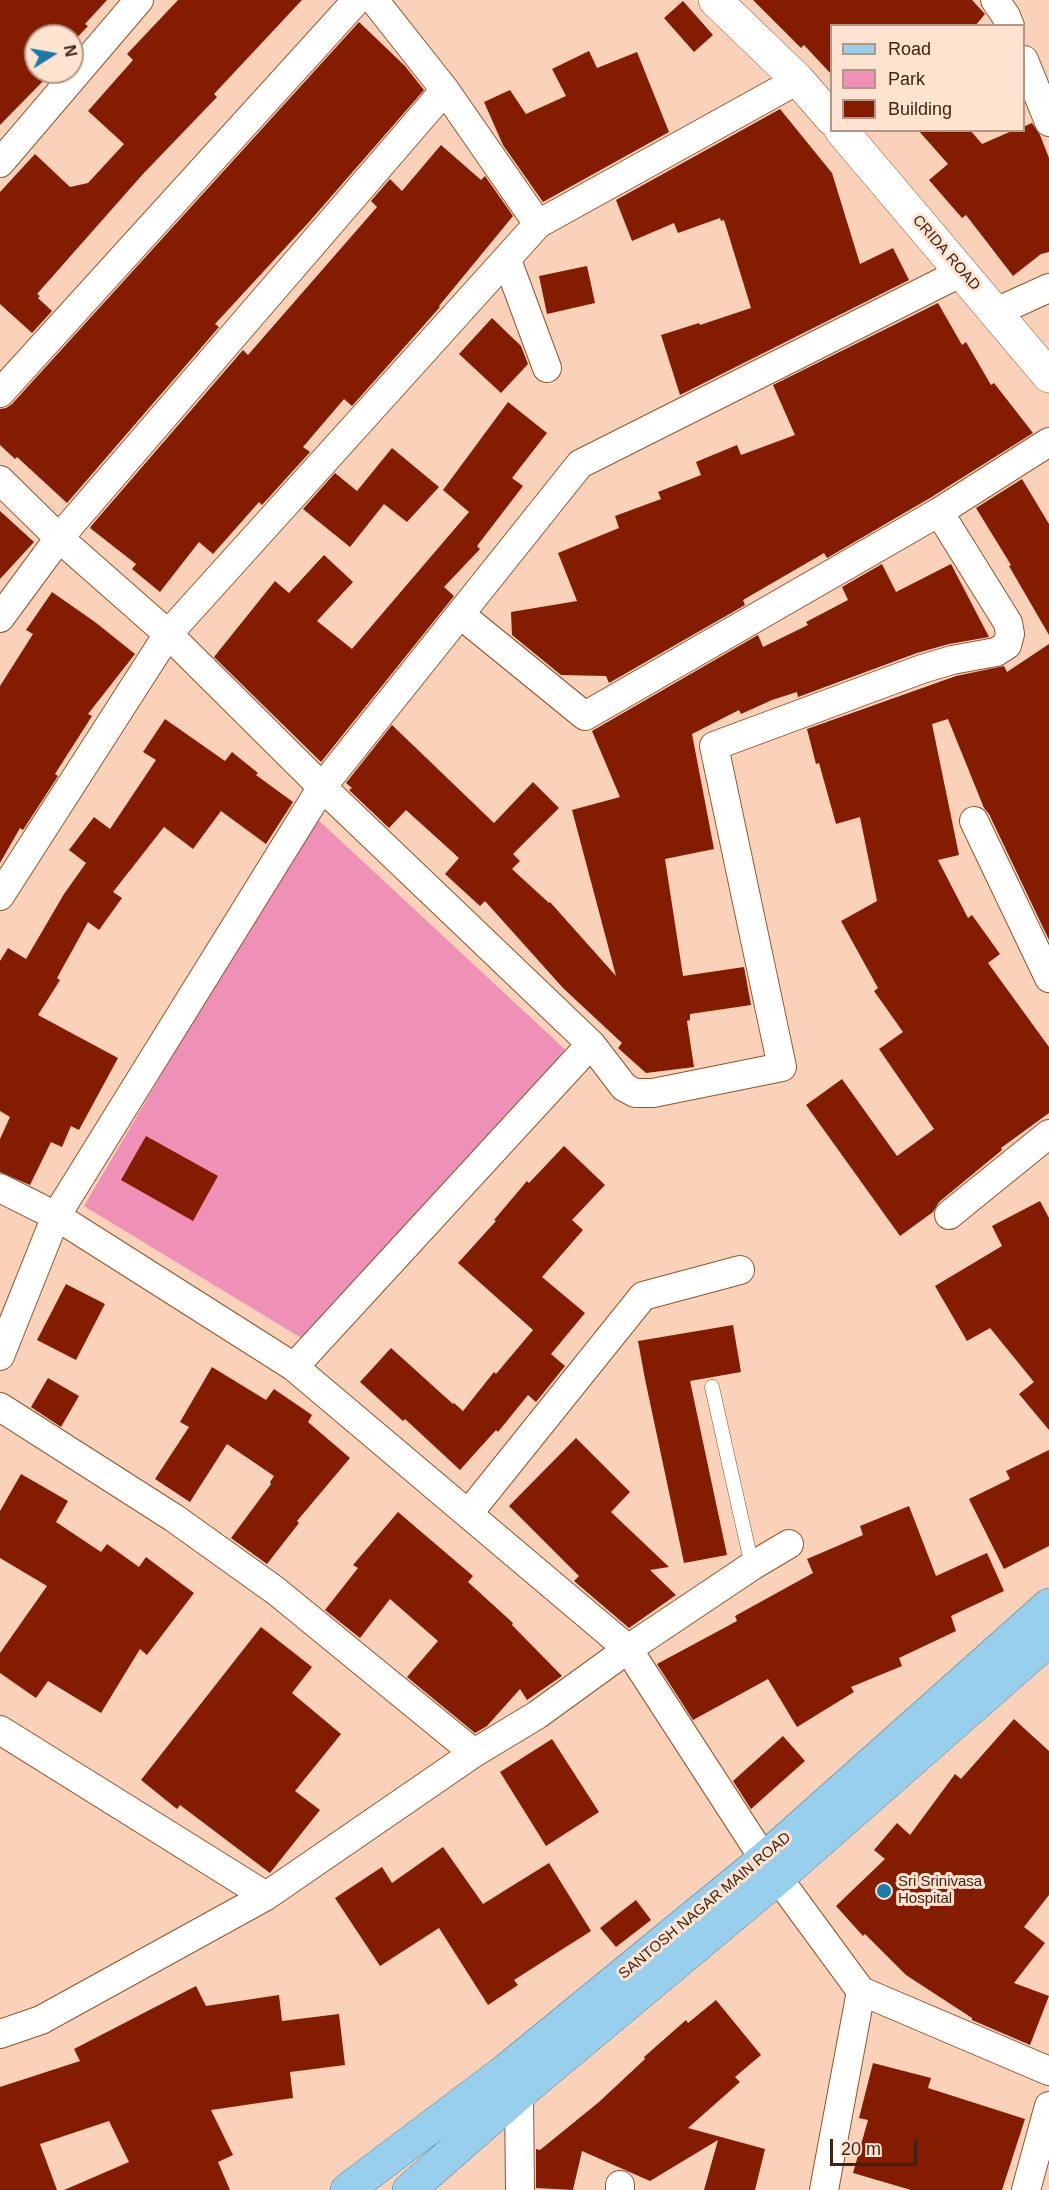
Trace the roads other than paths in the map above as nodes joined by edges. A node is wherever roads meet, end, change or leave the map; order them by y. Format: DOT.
graph roads {
  1 [pos="139,0"];
  2 [pos="357,0"];
  3 [pos="374,0"];
  4 [pos="715,0"];
  5 [pos="994,0"];
  6 [pos="1009,24"];
  7 [pos="1025,65"];
  8 [pos="798,80"];
  9 [pos="445,90"];
  10 [pos="830,118"];
  11 [pos="1049,122"];
  12 [pos="843,132"];
  13 [pos="0,163"];
  14 [pos="538,224"];
  15 [pos="507,260"];
  16 [pos="962,272"];
  17 [pos="1049,288"];
  18 [pos="996,312"];
  19 [pos="547,368"];
  20 [pos="1049,376"];
  21 [pos="0,393"];
  22 [pos="1049,442"];
  23 [pos="0,480"];
  24 [pos="939,512"];
  25 [pos="59,538"];
  26 [pos="461,615"];
  27 [pos="0,618"];
  28 [pos="168,634"];
  29 [pos="322,787"];
  30 [pos="974,821"];
  31 [pos="0,896"];
  32 [pos="1049,978"];
  33 [pos="591,1044"];
  34 [pos="1049,1134"];
  35 [pos="0,1188"];
  36 [pos="949,1215"];
  37 [pos="56,1216"];
  38 [pos="741,1270"];
  39 [pos="0,1356"];
  40 [pos="294,1367"];
  41 [pos="712,1387"];
  42 [pos="0,1407"];
  43 [pos="468,1514"];
  44 [pos="789,1544"];
  45 [pos="752,1566"];
  46 [pos="1049,1605"];
  47 [pos="1049,1640"];
  48 [pos="628,1649"];
  49 [pos="0,1730"];
  50 [pos="474,1753"];
  51 [pos="772,1868"];
  52 [pos="266,1896"];
  53 [pos="861,1991"];
  54 [pos="0,2034"];
  55 [pos="1049,2072"];
  56 [pos="519,2094"];
  57 [pos="1049,2106"];
  58 [pos="347,2190"];
  59 [pos="409,2190"];
  60 [pos="520,2190"];
  61 [pos="824,2190"];
  62 [pos="1026,2190"];
  1 -- 13 [label="street"];
  2 -- 21 [label="street"];
  3 -- 9 [label="street"];
  4 -- 8 [label="main road"];
  5 -- 6 [label="street"];
  7 -- 11 [label="street"];
  8 -- 10 [label="main road"];
  8 -- 14 [label="street"];
  9 -- 14 [label="street"];
  9 -- 25 [label="street"];
  12 -- 16 [label="main road, CRIDA ROAD"];
  14 -- 15 [label="street"];
  15 -- 19 [label="street"];
  15 -- 28 [label="street"];
  16 -- 18 [label="main road, CRIDA ROAD"];
  16 -- 26 [label="street"];
  17 -- 18 [label="street"];
  18 -- 20 [label="main road, CRIDA ROAD"];
  22 -- 24 [label="street"];
  23 -- 25 [label="street"];
  24 -- 26 [label="street"];
  24 -- 33 [label="street"];
  25 -- 27 [label="street"];
  25 -- 28 [label="street"];
  26 -- 29 [label="street"];
  28 -- 29 [label="street"];
  28 -- 31 [label="street"];
  29 -- 33 [label="street"];
  29 -- 37 [label="street"];
  30 -- 32 [label="street"];
  33 -- 40 [label="street"];
  34 -- 36 [label="street"];
  35 -- 37 [label="street"];
  37 -- 39 [label="street"];
  37 -- 40 [label="street"];
  38 -- 43 [label="street"];
  40 -- 43 [label="street"];
  41 -- 45 [label="lane"];
  42 -- 50 [label="street"];
  43 -- 48 [label="street"];
  44 -- 45 [label="street"];
  45 -- 48 [label="street"];
  46 -- 51 [label="main road, SANTOSH NAGAR MAIN ROAD"];
  47 -- 51 [label="main road, SANTOSH NAGAR MAIN ROAD"];
  48 -- 50 [label="street"];
  48 -- 51 [label="street"];
  49 -- 52 [label="street"];
  50 -- 52 [label="street"];
  51 -- 53 [label="street"];
  51 -- 56 [label="main road, SANTOSH NAGAR MAIN ROAD"];
  51 -- 58 [label="main road, SANTOSH NAGAR MAIN ROAD"];
  52 -- 54 [label="street"];
  53 -- 55 [label="street"];
  53 -- 61 [label="street"];
  56 -- 59 [label="main road, SANTOSH NAGAR MAIN ROAD"];
  56 -- 60 [label="street"];
  57 -- 62 [label="street"];
}
